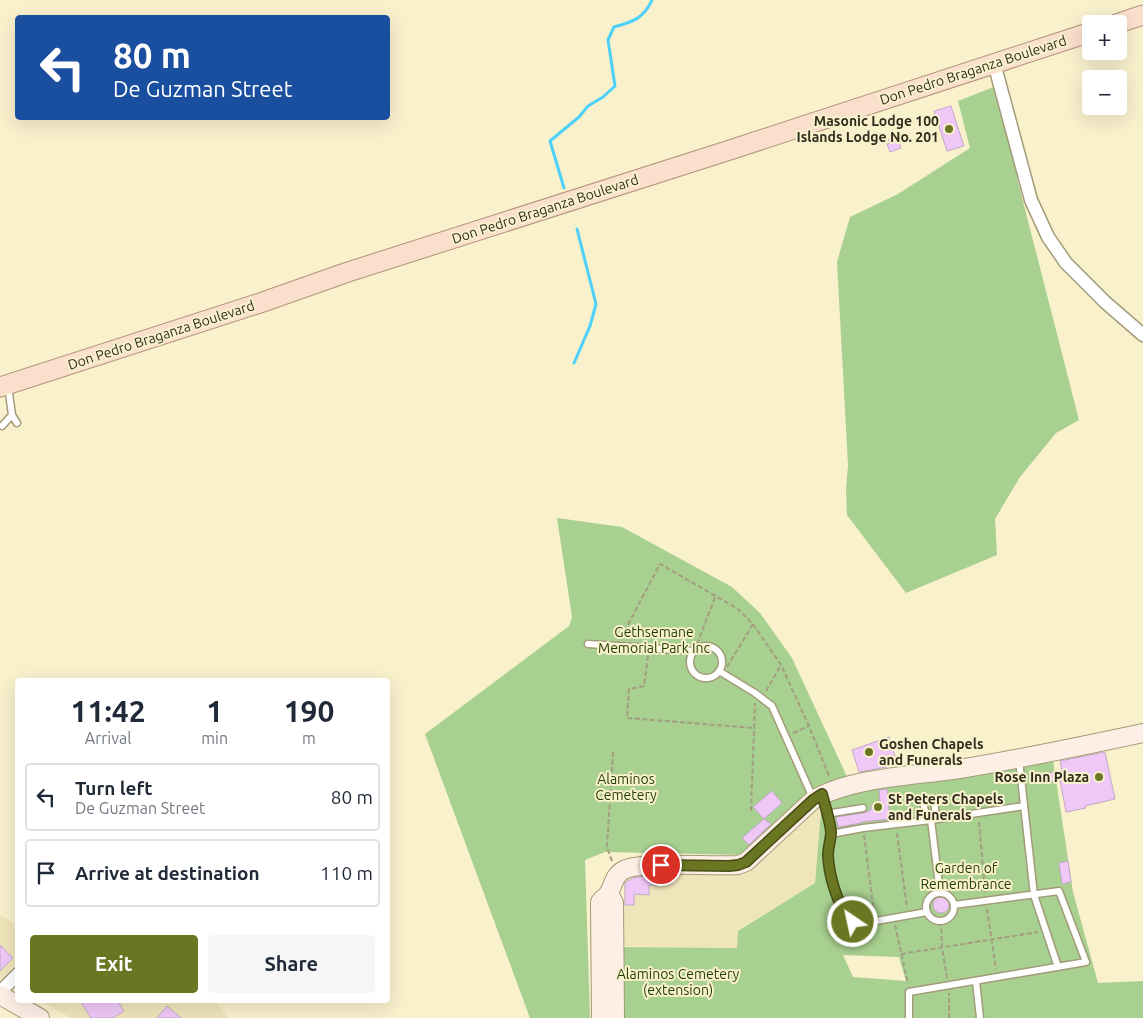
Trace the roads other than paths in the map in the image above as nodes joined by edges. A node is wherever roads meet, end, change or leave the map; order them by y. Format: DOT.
graph roads {
  1 [pos="1143,15"];
  2 [pos="1127,20"];
  3 [pos="1082,35"];
  4 [pos="994,63"];
  5 [pos="1143,335"];
  6 [pos="4,386"];
  7 [pos="12,415"];
  8 [pos="17,424"];
  9 [pos="2,426"];
  10 [pos="588,644"];
  11 [pos="694,650"];
  12 [pos="721,672"];
  13 [pos="1143,733"];
  14 [pos="1018,759"];
  15 [pos="814,794"];
  16 [pos="934,799"];
  17 [pos="923,802"];
  18 [pos="1024,806"];
  19 [pos="863,808"];
  20 [pos="826,814"];
  21 [pos="931,819"];
  22 [pos="831,834"];
  23 [pos="940,893"];
  24 [pos="1034,894"];
  25 [pos="954,905"];
  26 [pos="927,912"];
  27 [pos="1058,967"];
  28 [pos="15,977"];
  29 [pos="976,981"];
  30 [pos="0,994"];
  31 [pos="608,1012"];
  32 [pos="40,1018"];
  33 [pos="909,1018"];
  34 [pos="980,1018"];
  1 -- 2 [label="main road"];
  3 -- 4 [label="main road, Don Pedro Braganza Boulevard"];
  4 -- 5 [label="street"];
  4 -- 6 [label="main road, Don Pedro Braganza Boulevard"];
  6 -- 7 [label="lane"];
  7 -- 8 [label="lane"];
  7 -- 9 [label="lane"];
  10 -- 11 [label="lane"];
  11 -- 12 [label="lane"];
  11 -- 12 [label="lane"];
  12 -- 15 [label="lane"];
  13 -- 14 [label="street"];
  14 -- 15 [label="street"];
  14 -- 18 [label="lane"];
  15 -- 20 [label="lane"];
  15 -- 31 [label="street"];
  16 -- 21 [label="lane"];
  17 -- 21 [label="lane"];
  18 -- 21 [label="lane"];
  18 -- 24 [label="lane"];
  19 -- 20 [label="lane"];
  20 -- 22 [label="lane"];
  21 -- 22 [label="lane"];
  21 -- 23 [label="lane"];
  22 -- 26 [label="lane"];
  23 -- 25 [label="lane"];
  23 -- 26 [label="lane"];
  24 -- 25 [label="lane"];
  24 -- 27 [label="lane"];
  24 -- 27 [label="lane"];
  25 -- 26 [label="lane"];
  27 -- 29 [label="lane"];
  28 -- 30 [label="street"];
  29 -- 33 [label="lane"];
  29 -- 34 [label="lane"];
  30 -- 32 [label="street"];
}
